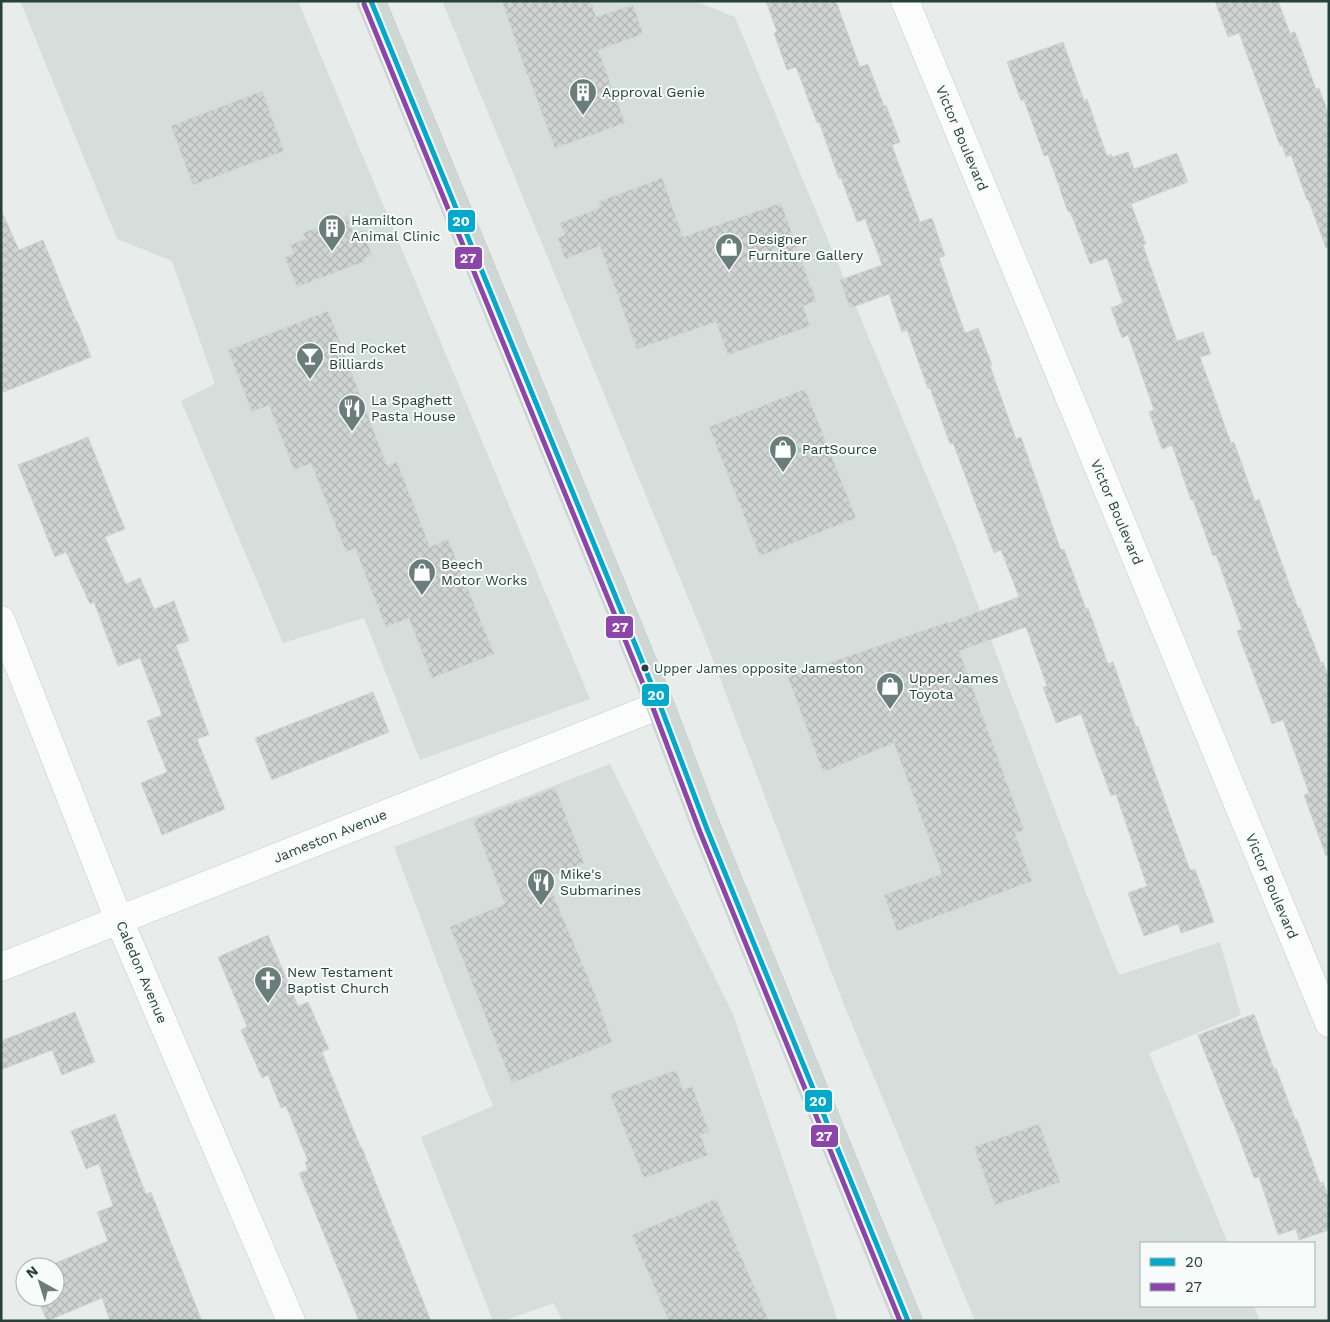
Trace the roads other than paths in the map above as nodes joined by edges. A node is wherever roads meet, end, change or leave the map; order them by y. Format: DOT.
graph roads {
  1 [pos="371,1"];
  2 [pos="905,1"];
  3 [pos="1,620"];
  4 [pos="660,705"];
  5 [pos="119,920"];
  6 [pos="1,967"];
  7 [pos="1329,1022"];
  8 [pos="291,1321"];
  9 [pos="908,1321"];
  1 -- 4 [label="main road"];
  2 -- 7 [label="street, Victor Boulevard"];
  3 -- 5 [label="street, Caledon Avenue"];
  4 -- 5 [label="street, Jameston Avenue"];
  4 -- 9 [label="main road"];
  5 -- 6 [label="street, Jameston Avenue"];
  5 -- 8 [label="street, Caledon Avenue"];
}
